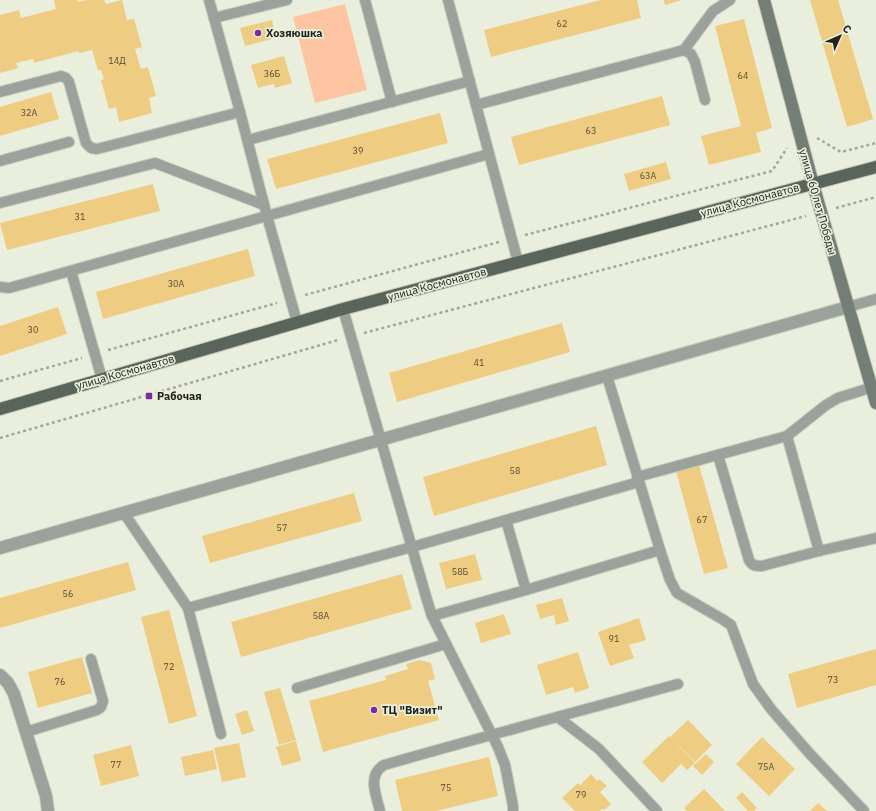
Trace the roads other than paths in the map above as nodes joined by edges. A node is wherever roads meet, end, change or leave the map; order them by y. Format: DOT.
graph roads {
  1 [pos="208,0"];
  2 [pos="287,0"];
  3 [pos="365,0"];
  4 [pos="448,0"];
  5 [pos="730,0"];
  6 [pos="764,0"];
  7 [pos="214,18"];
  8 [pos="684,50"];
  9 [pos="470,81"];
  10 [pos="0,92"];
  11 [pos="705,100"];
  12 [pos="392,102"];
  13 [pos="476,105"];
  14 [pos="240,112"];
  15 [pos="248,140"];
  16 [pos="68,142"];
  17 [pos="489,154"];
  18 [pos="0,161"];
  19 [pos="876,167"];
  20 [pos="812,184"];
  21 [pos="0,203"];
  22 [pos="264,205"];
  23 [pos="267,216"];
  24 [pos="518,262"];
  25 [pos="71,271"];
  26 [pos="0,287"];
  27 [pos="876,299"];
  28 [pos="848,307"];
  29 [pos="343,309"];
  30 [pos="297,322"];
  31 [pos="607,376"];
  32 [pos="102,379"];
  33 [pos="874,387"];
  34 [pos="876,403"];
  35 [pos="0,409"];
  36 [pos="787,436"];
  37 [pos="381,440"];
  38 [pos="718,454"];
  39 [pos="638,479"];
  40 [pos="124,513"];
  41 [pos="506,520"];
  42 [pos="876,538"];
  43 [pos="412,547"];
  44 [pos="0,548"];
  45 [pos="660,550"];
  46 [pos="819,551"];
  47 [pos="526,590"];
  48 [pos="188,608"];
  49 [pos="432,616"];
  50 [pos="446,644"];
  51 [pos="91,659"];
  52 [pos="0,675"];
  53 [pos="678,684"];
  54 [pos="297,688"];
  55 [pos="559,718"];
  56 [pos="26,732"];
  57 [pos="221,734"];
  58 [pos="491,734"];
  59 [pos="48,811"];
  60 [pos="380,811"];
  61 [pos="513,811"];
  62 [pos="657,811"];
  63 [pos="864,811"];
  1 -- 7 [label="lane"];
  2 -- 7 [label="lane"];
  3 -- 12 [label="lane"];
  4 -- 9 [label="lane"];
  5 -- 8 [label="lane"];
  6 -- 20 [label="street, улица 60 лет Победы"];
  7 -- 14 [label="lane"];
  8 -- 11 [label="lane"];
  8 -- 13 [label="lane"];
  9 -- 12 [label="lane"];
  9 -- 13 [label="lane"];
  10 -- 14 [label="lane"];
  12 -- 15 [label="lane"];
  13 -- 17 [label="lane"];
  14 -- 15 [label="lane"];
  15 -- 22 [label="lane"];
  16 -- 18 [label="lane"];
  17 -- 23 [label="lane"];
  17 -- 24 [label="lane"];
  19 -- 20 [label="main road, улица Космонавтов"];
  20 -- 24 [label="main road, улица Космонавтов"];
  20 -- 28 [label="street, улица 60 лет Победы"];
  21 -- 22 [label="lane"];
  22 -- 23 [label="lane"];
  23 -- 25 [label="lane"];
  23 -- 30 [label="lane"];
  24 -- 29 [label="main road, улица Космонавтов"];
  25 -- 26 [label="lane"];
  25 -- 32 [label="lane"];
  27 -- 28 [label="lane"];
  28 -- 31 [label="street"];
  28 -- 33 [label="street, улица 60 лет Победы"];
  29 -- 30 [label="main road, улица Космонавтов"];
  29 -- 37 [label="lane"];
  30 -- 32 [label="main road, улица Космонавтов"];
  31 -- 37 [label="street"];
  31 -- 39 [label="lane"];
  32 -- 35 [label="main road, улица Космонавтов"];
  33 -- 34 [label="street, улица 60 лет Победы"];
  33 -- 36 [label="lane"];
  36 -- 38 [label="lane"];
  36 -- 46 [label="lane"];
  37 -- 40 [label="street"];
  37 -- 43 [label="lane"];
  38 -- 39 [label="lane"];
  38 -- 46 [label="lane"];
  39 -- 41 [label="lane"];
  39 -- 45 [label="lane"];
  40 -- 44 [label="street"];
  40 -- 48 [label="lane"];
  41 -- 43 [label="lane"];
  41 -- 47 [label="lane"];
  42 -- 46 [label="lane"];
  43 -- 48 [label="lane"];
  43 -- 49 [label="lane"];
  45 -- 47 [label="lane"];
  45 -- 63 [label="lane"];
  47 -- 49 [label="lane"];
  48 -- 57 [label="lane"];
  49 -- 50 [label="lane"];
  50 -- 54 [label="lane"];
  50 -- 58 [label="lane"];
  51 -- 56 [label="lane"];
  52 -- 56 [label="street"];
  53 -- 55 [label="lane"];
  55 -- 58 [label="lane"];
  55 -- 62 [label="lane"];
  56 -- 59 [label="street"];
  58 -- 60 [label="lane"];
  58 -- 61 [label="lane"];
}
